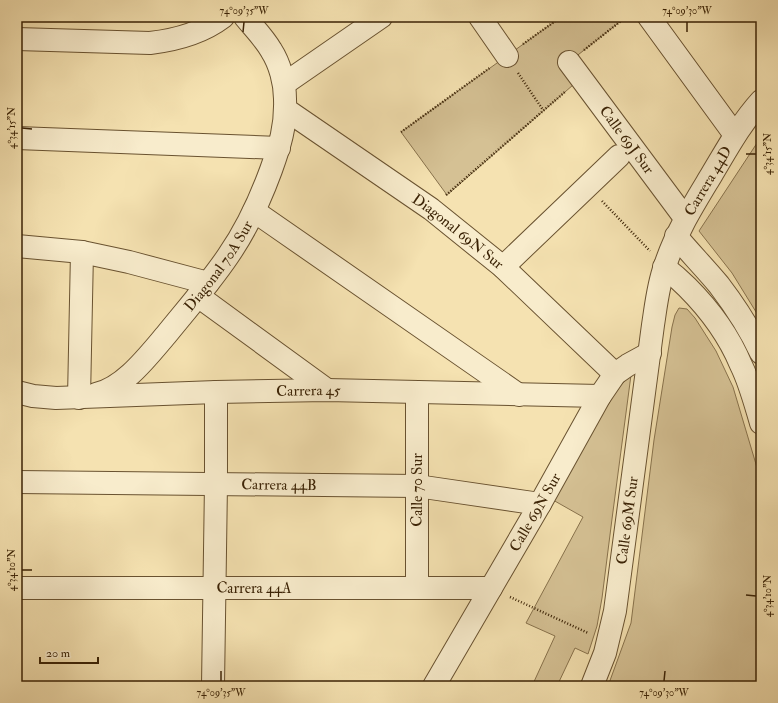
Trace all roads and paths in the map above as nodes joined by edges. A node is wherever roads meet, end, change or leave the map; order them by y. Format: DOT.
graph roads {
  1 [pos="223,17"];
  2 [pos="245,17"];
  3 [pos="381,17"];
  4 [pos="480,17"];
  5 [pos="561,17"];
  6 [pos="626,17"];
  7 [pos="649,17"];
  8 [pos="17,39"];
  9 [pos="507,56"];
  10 [pos="575,70"];
  11 [pos="284,84"];
  12 [pos="761,101"];
  13 [pos="285,109"];
  14 [pos="543,111"];
  15 [pos="401,132"];
  16 [pos="735,135"];
  17 [pos="17,138"];
  18 [pos="279,148"];
  19 [pos="619,156"];
  20 [pos="588,186"];
  21 [pos="431,209"];
  22 [pos="254,211"];
  23 [pos="680,227"];
  24 [pos="17,246"];
  25 [pos="82,252"];
  26 [pos="503,267"];
  27 [pos="664,267"];
  28 [pos="203,289"];
  29 [pos="650,353"];
  30 [pos="761,353"];
  31 [pos="615,374"];
  32 [pos="327,390"];
  33 [pos="17,392"];
  34 [pos="216,392"];
  35 [pos="417,392"];
  36 [pos="519,395"];
  37 [pos="600,396"];
  38 [pos="79,398"];
  39 [pos="761,423"];
  40 [pos="17,482"];
  41 [pos="216,483"];
  42 [pos="417,486"];
  43 [pos="540,504"];
  44 [pos="17,588"];
  45 [pos="214,588"];
  46 [pos="417,588"];
  47 [pos="491,588"];
  48 [pos="608,642"];
  49 [pos="213,686"];
  50 [pos="434,686"];
  51 [pos="592,686"];
  1 -- 8 [label="street"];
  2 -- 11 [label="street"];
  3 -- 11 [label="street"];
  4 -- 9 [label="street"];
  5 -- 9 [label="path"];
  6 -- 10 [label="path"];
  7 -- 16 [label="street"];
  9 -- 14 [label="path"];
  9 -- 15 [label="path"];
  10 -- 14 [label="path"];
  10 -- 23 [label="street, Calle 69J Sur"];
  11 -- 13 [label="street, Diagonal 70A Sur"];
  12 -- 16 [label="street, Carrera 44D"];
  13 -- 18 [label="street, Diagonal 70A Sur"];
  13 -- 21 [label="street, Diagonal 69N Sur"];
  14 -- 21 [label="path"];
  16 -- 23 [label="street, Carrera 44D"];
  17 -- 18 [label="street"];
  18 -- 22 [label="street, Diagonal 70A Sur"];
  19 -- 20 [label="street"];
  20 -- 26 [label="street"];
  20 -- 27 [label="path"];
  21 -- 26 [label="street, Diagonal 69N Sur"];
  22 -- 28 [label="street, Diagonal 70A Sur"];
  22 -- 36 [label="street"];
  23 -- 27 [label="street, Carrera 44D"];
  23 -- 30 [label="street, Calle 69J Sur"];
  24 -- 25 [label="street"];
  25 -- 28 [label="street"];
  25 -- 38 [label="street"];
  26 -- 31 [label="street, Diagonal 69N Sur"];
  27 -- 29 [label="street"];
  27 -- 39 [label="street"];
  28 -- 32 [label="street"];
  28 -- 38 [label="street, Diagonal 70A Sur"];
  29 -- 31 [label="street, Calle 69N Sur"];
  29 -- 48 [label="street, Calle 69M Sur"];
  31 -- 37 [label="street, Calle 69N Sur"];
  32 -- 34 [label="street, Carrera 45"];
  32 -- 35 [label="street, Carrera 45"];
  33 -- 38 [label="street, Carrera 45"];
  34 -- 38 [label="street, Carrera 45"];
  34 -- 41 [label="street"];
  35 -- 36 [label="street, Carrera 45"];
  35 -- 42 [label="street, Calle 70 Sur"];
  36 -- 37 [label="street, Carrera 45"];
  37 -- 43 [label="street, Calle 69N Sur"];
  40 -- 41 [label="street, Carrera 44B"];
  41 -- 42 [label="street, Carrera 44B"];
  41 -- 45 [label="street"];
  42 -- 43 [label="street, Carrera 44B"];
  42 -- 46 [label="street, Calle 70 Sur"];
  43 -- 47 [label="street, Calle 69N Sur"];
  44 -- 45 [label="street, Carrera 44A"];
  45 -- 46 [label="street, Carrera 44A"];
  45 -- 49 [label="street"];
  46 -- 47 [label="street, Carrera 44A"];
  47 -- 48 [label="path"];
  47 -- 50 [label="street, Calle 69N Sur"];
  48 -- 51 [label="street, Calle 69M Sur"];
}
